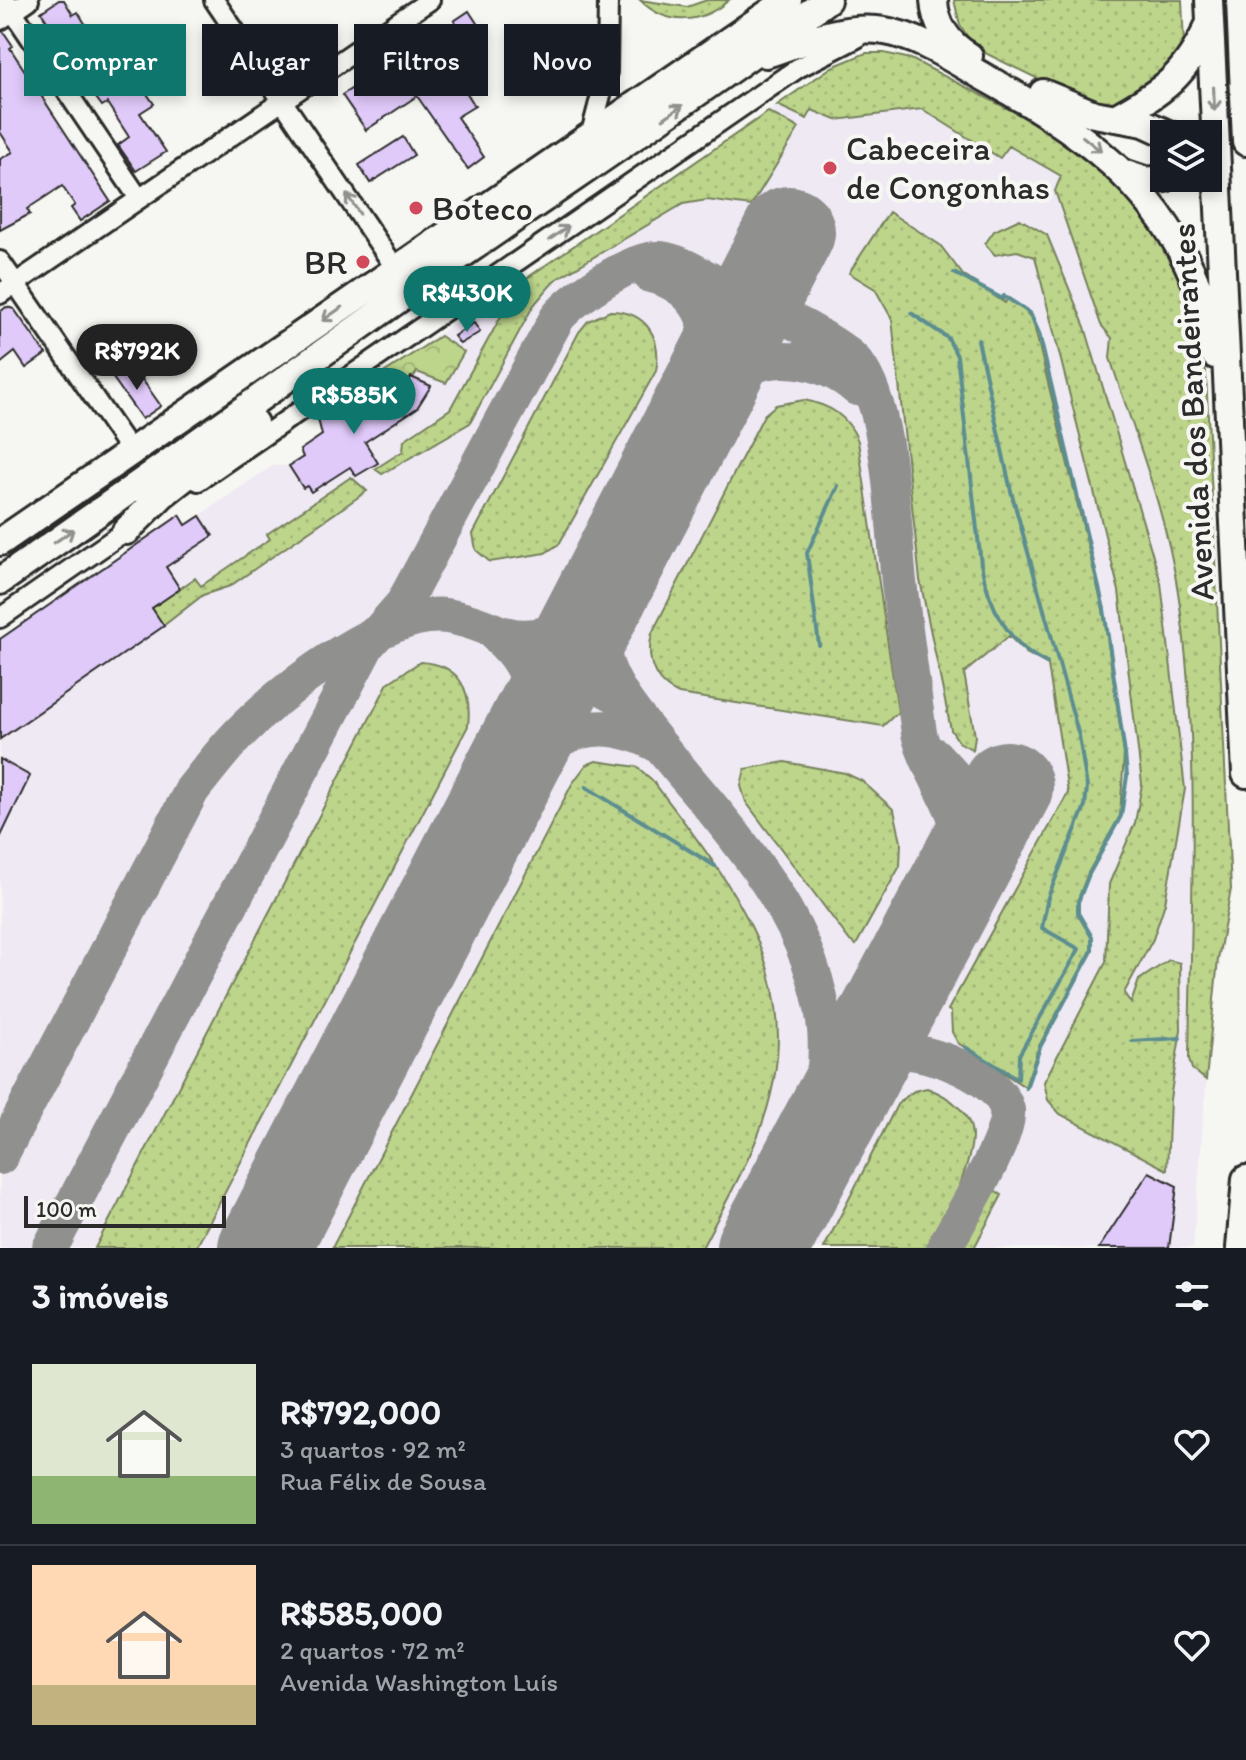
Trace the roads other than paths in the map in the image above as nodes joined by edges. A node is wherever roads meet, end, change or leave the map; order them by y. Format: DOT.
graph roads {
  1 [pos="214,0"];
  2 [pos="430,0"];
  3 [pos="608,0"];
  4 [pos="788,0"];
  5 [pos="827,0"];
  6 [pos="12,8"];
  7 [pos="767,8"];
  8 [pos="1210,11"];
  9 [pos="1242,16"];
  10 [pos="935,17"];
  11 [pos="744,62"];
  12 [pos="284,100"];
  13 [pos="1115,118"];
  14 [pos="1150,126"];
  15 [pos="590,137"];
  16 [pos="1246,142"];
  17 [pos="1123,173"];
  18 [pos="1150,180"];
  19 [pos="138,197"];
  20 [pos="0,261"];
  21 [pos="396,269"];
  22 [pos="8,289"];
  23 [pos="302,371"];
  24 [pos="1227,381"];
  25 [pos="132,453"];
  26 [pos="126,531"];
  27 [pos="0,542"];
  28 [pos="0,581"];
  29 [pos="0,618"];
  30 [pos="1246,774"];
  31 [pos="1246,1179"];
  32 [pos="1240,1248"];
  1 -- 12 [label="street"];
  2 -- 12 [label="street"];
  3 -- 15 [label="street"];
  4 -- 7 [label="highway"];
  5 -- 11 [label="highway"];
  6 -- 19 [label="street"];
  7 -- 15 [label="highway"];
  8 -- 13 [label="highway"];
  8 -- 24 [label="highway, Avenida dos Bandeirantes, one-way"];
  9 -- 16 [label="highway"];
  10 -- 11 [label="highway"];
  10 -- 13 [label="highway"];
  10 -- 17 [label="highway, one-way"];
  26 -- 10 [label="street, one-way"];
  23 -- 11 [label="highway, one-way"];
  12 -- 19 [label="street"];
  21 -- 12 [label="street, one-way"];
  13 -- 14 [label="highway"];
  15 -- 21 [label="highway"];
  17 -- 18 [label="highway"];
  17 -- 24 [label="highway"];
  19 -- 22 [label="street"];
  20 -- 22 [label="street"];
  21 -- 25 [label="highway, one-way"];
  22 -- 25 [label="street"];
  23 -- 26 [label="highway"];
  28 -- 23 [label="highway, one-way"];
  24 -- 30 [label="highway, Avenida dos Bandeirantes"];
  25 -- 27 [label="highway"];
  26 -- 29 [label="street"];
  31 -- 32 [label="highway"];
}
